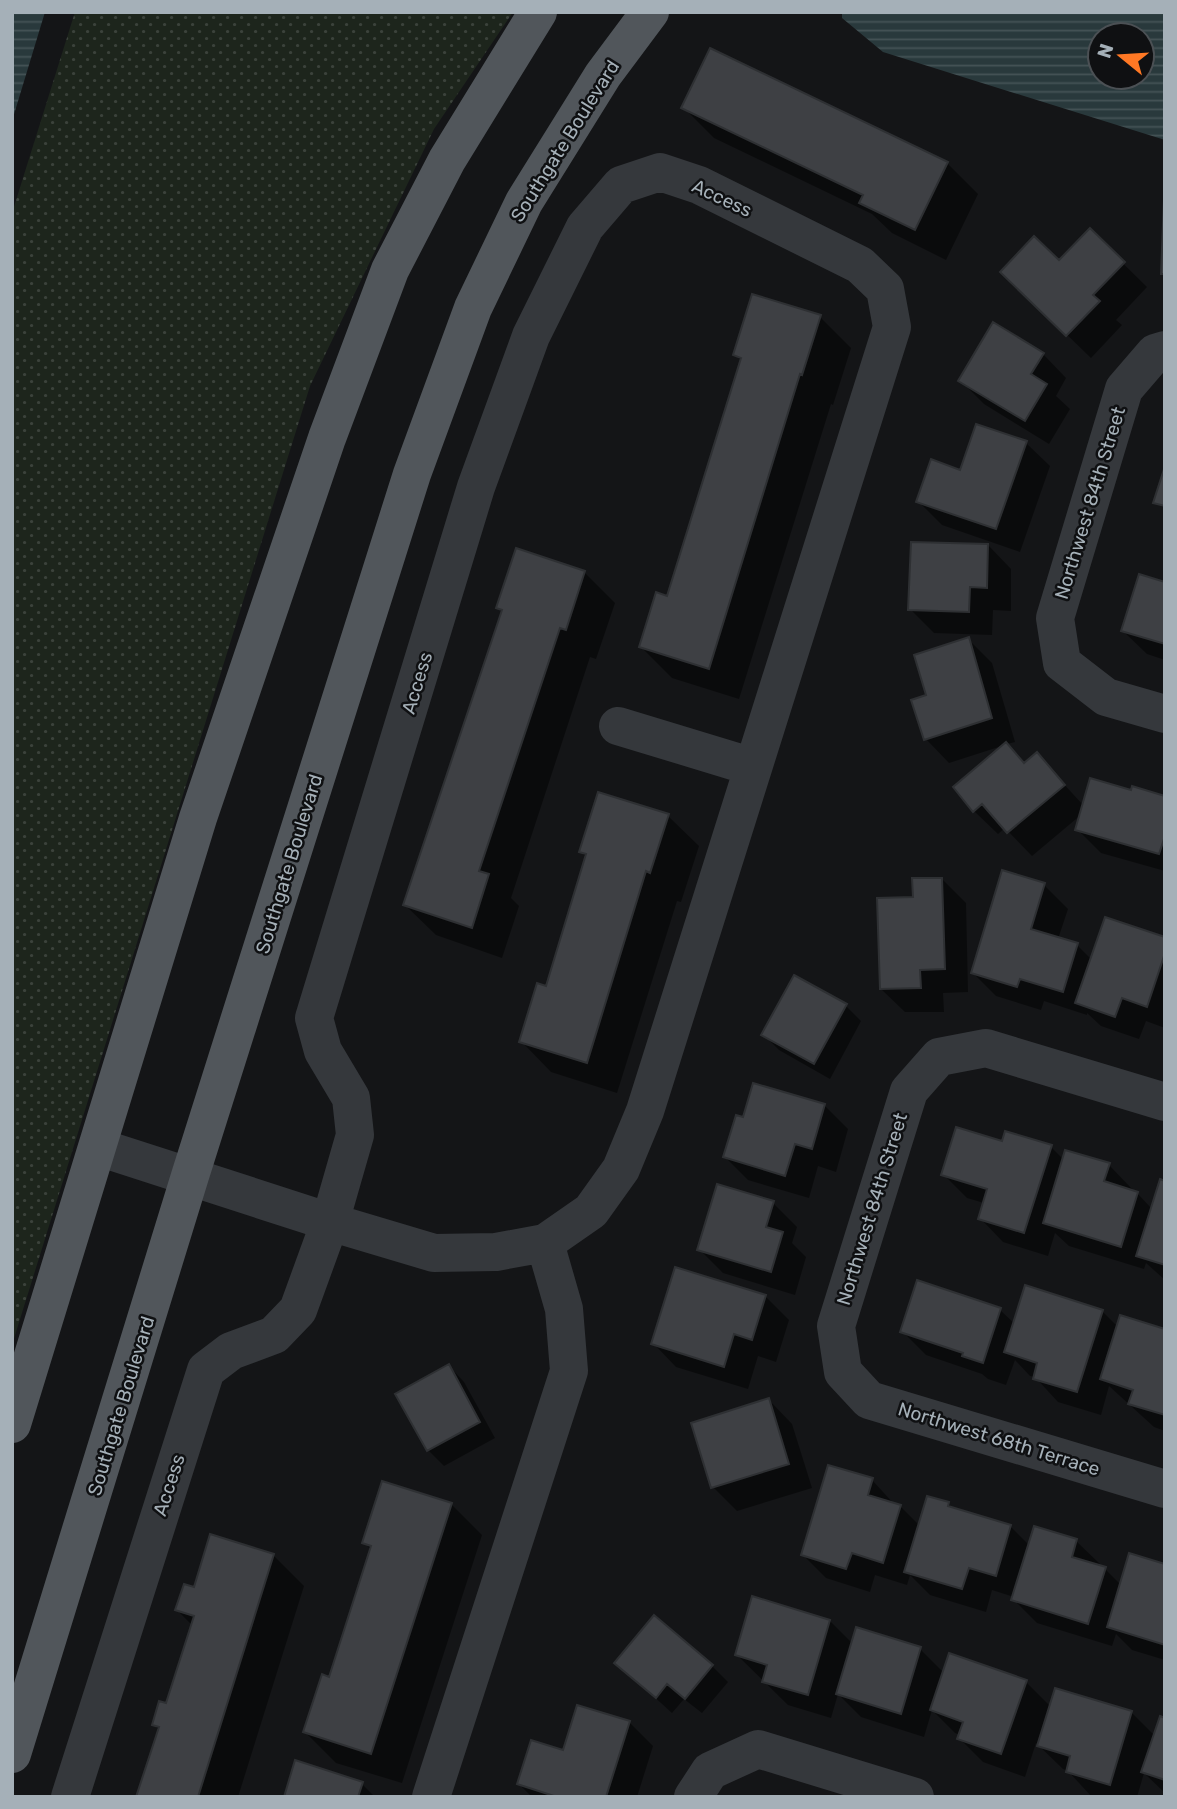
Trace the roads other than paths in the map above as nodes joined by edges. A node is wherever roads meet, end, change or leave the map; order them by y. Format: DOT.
graph roads {
  1 [pos="538,12"];
  2 [pos="650,12"];
  3 [pos="1160,351"];
  4 [pos="1165,714"];
  5 [pos="618,726"];
  6 [pos="754,767"];
  7 [pos="1165,1102"];
  8 [pos="98,1147"];
  9 [pos="190,1176"];
  10 [pos="330,1222"];
  11 [pos="545,1243"];
  12 [pos="843,1373"];
  13 [pos="12,1424"];
  14 [pos="1165,1489"];
  15 [pos="12,1754"];
  16 [pos="702,1784"];
  17 [pos="70,1797"];
  18 [pos="431,1797"];
  19 [pos="915,1797"];
  1 -- 8 [label="main road"];
  2 -- 9 [label="main road, Southgate Boulevard"];
  3 -- 4 [label="street, Northwest 84th Street"];
  5 -- 6 [label="street"];
  6 -- 10 [label="street, Access"];
  6 -- 11 [label="street, Access"];
  7 -- 12 [label="street, Northwest 84th Street"];
  8 -- 9 [label="street, Access"];
  8 -- 13 [label="main road"];
  9 -- 10 [label="street, Access"];
  9 -- 15 [label="main road, Southgate Boulevard"];
  10 -- 11 [label="street, Access"];
  10 -- 17 [label="street, Access"];
  11 -- 18 [label="street"];
  12 -- 14 [label="street, Northwest 68th Terrace"];
  16 -- 19 [label="street"];
}
